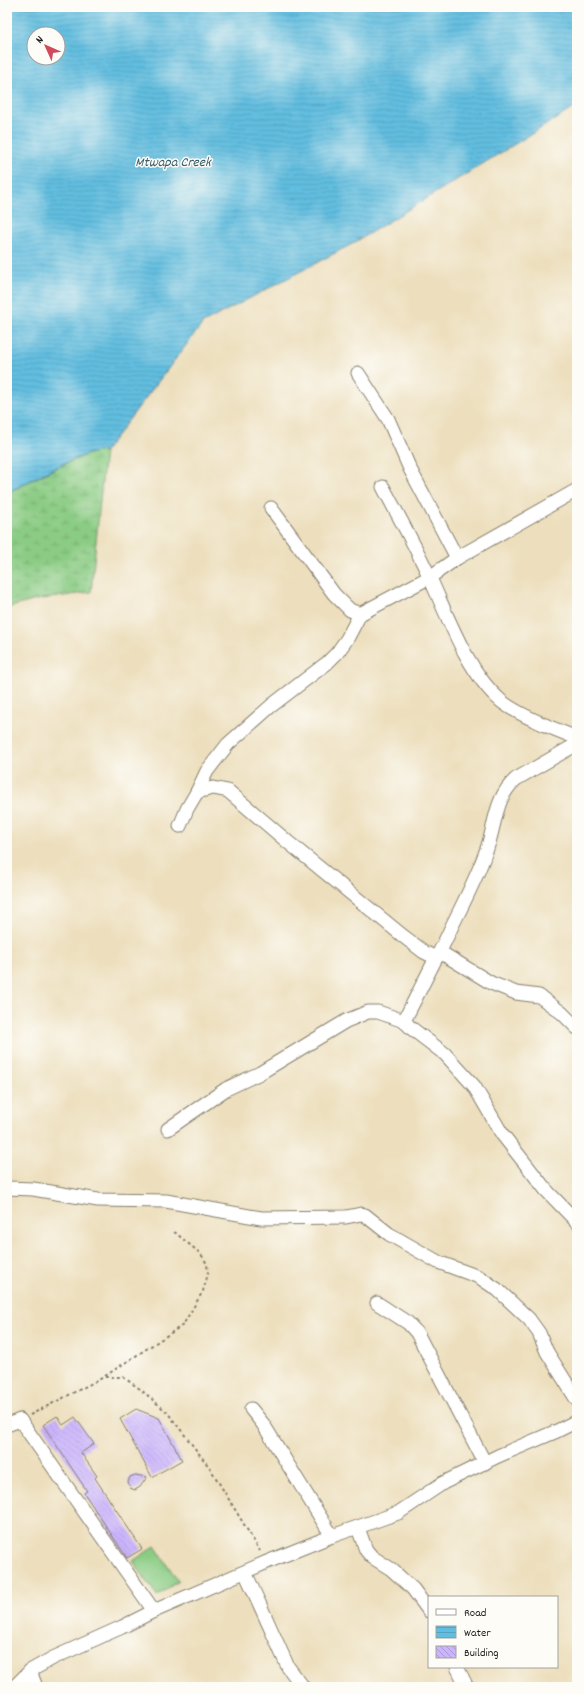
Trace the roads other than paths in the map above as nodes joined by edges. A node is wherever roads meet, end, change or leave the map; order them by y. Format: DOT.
graph roads {
  1 [pos="358,372"];
  2 [pos="382,487"];
  3 [pos="577,490"];
  4 [pos="271,508"];
  5 [pos="457,558"];
  6 [pos="430,577"];
  7 [pos="360,614"];
  8 [pos="577,738"];
  9 [pos="577,744"];
  10 [pos="197,792"];
  11 [pos="180,826"];
  12 [pos="438,955"];
  13 [pos="404,1021"];
  14 [pos="577,1028"];
  15 [pos="168,1129"];
  16 [pos="7,1188"];
  17 [pos="577,1222"];
  18 [pos="377,1303"];
  19 [pos="577,1400"];
  20 [pos="251,1409"];
  21 [pos="577,1421"];
  22 [pos="7,1425"];
  23 [pos="485,1463"];
  24 [pos="358,1528"];
  25 [pos="332,1536"];
  26 [pos="245,1572"];
  27 [pos="428,1610"];
  28 [pos="154,1611"];
  29 [pos="458,1668"];
  30 [pos="30,1671"];
  31 [pos="14,1687"];
  32 [pos="36,1687"];
  33 [pos="304,1687"];
  34 [pos="467,1687"];
  1 -- 5 [label="street"];
  2 -- 6 [label="street"];
  3 -- 5 [label="street"];
  4 -- 7 [label="street"];
  5 -- 6 [label="street"];
  6 -- 7 [label="street"];
  6 -- 8 [label="street"];
  7 -- 10 [label="street"];
  9 -- 12 [label="street"];
  10 -- 11 [label="street"];
  10 -- 12 [label="street"];
  12 -- 13 [label="street"];
  12 -- 14 [label="street"];
  13 -- 15 [label="street"];
  13 -- 17 [label="street"];
  16 -- 19 [label="street"];
  18 -- 23 [label="street"];
  20 -- 25 [label="street"];
  21 -- 23 [label="street"];
  22 -- 28 [label="street"];
  23 -- 24 [label="street"];
  24 -- 25 [label="street"];
  24 -- 27 [label="street"];
  25 -- 26 [label="street"];
  26 -- 28 [label="street"];
  26 -- 33 [label="street"];
  28 -- 30 [label="street"];
  29 -- 34 [label="street"];
  30 -- 31 [label="street"];
  30 -- 32 [label="street"];
}
